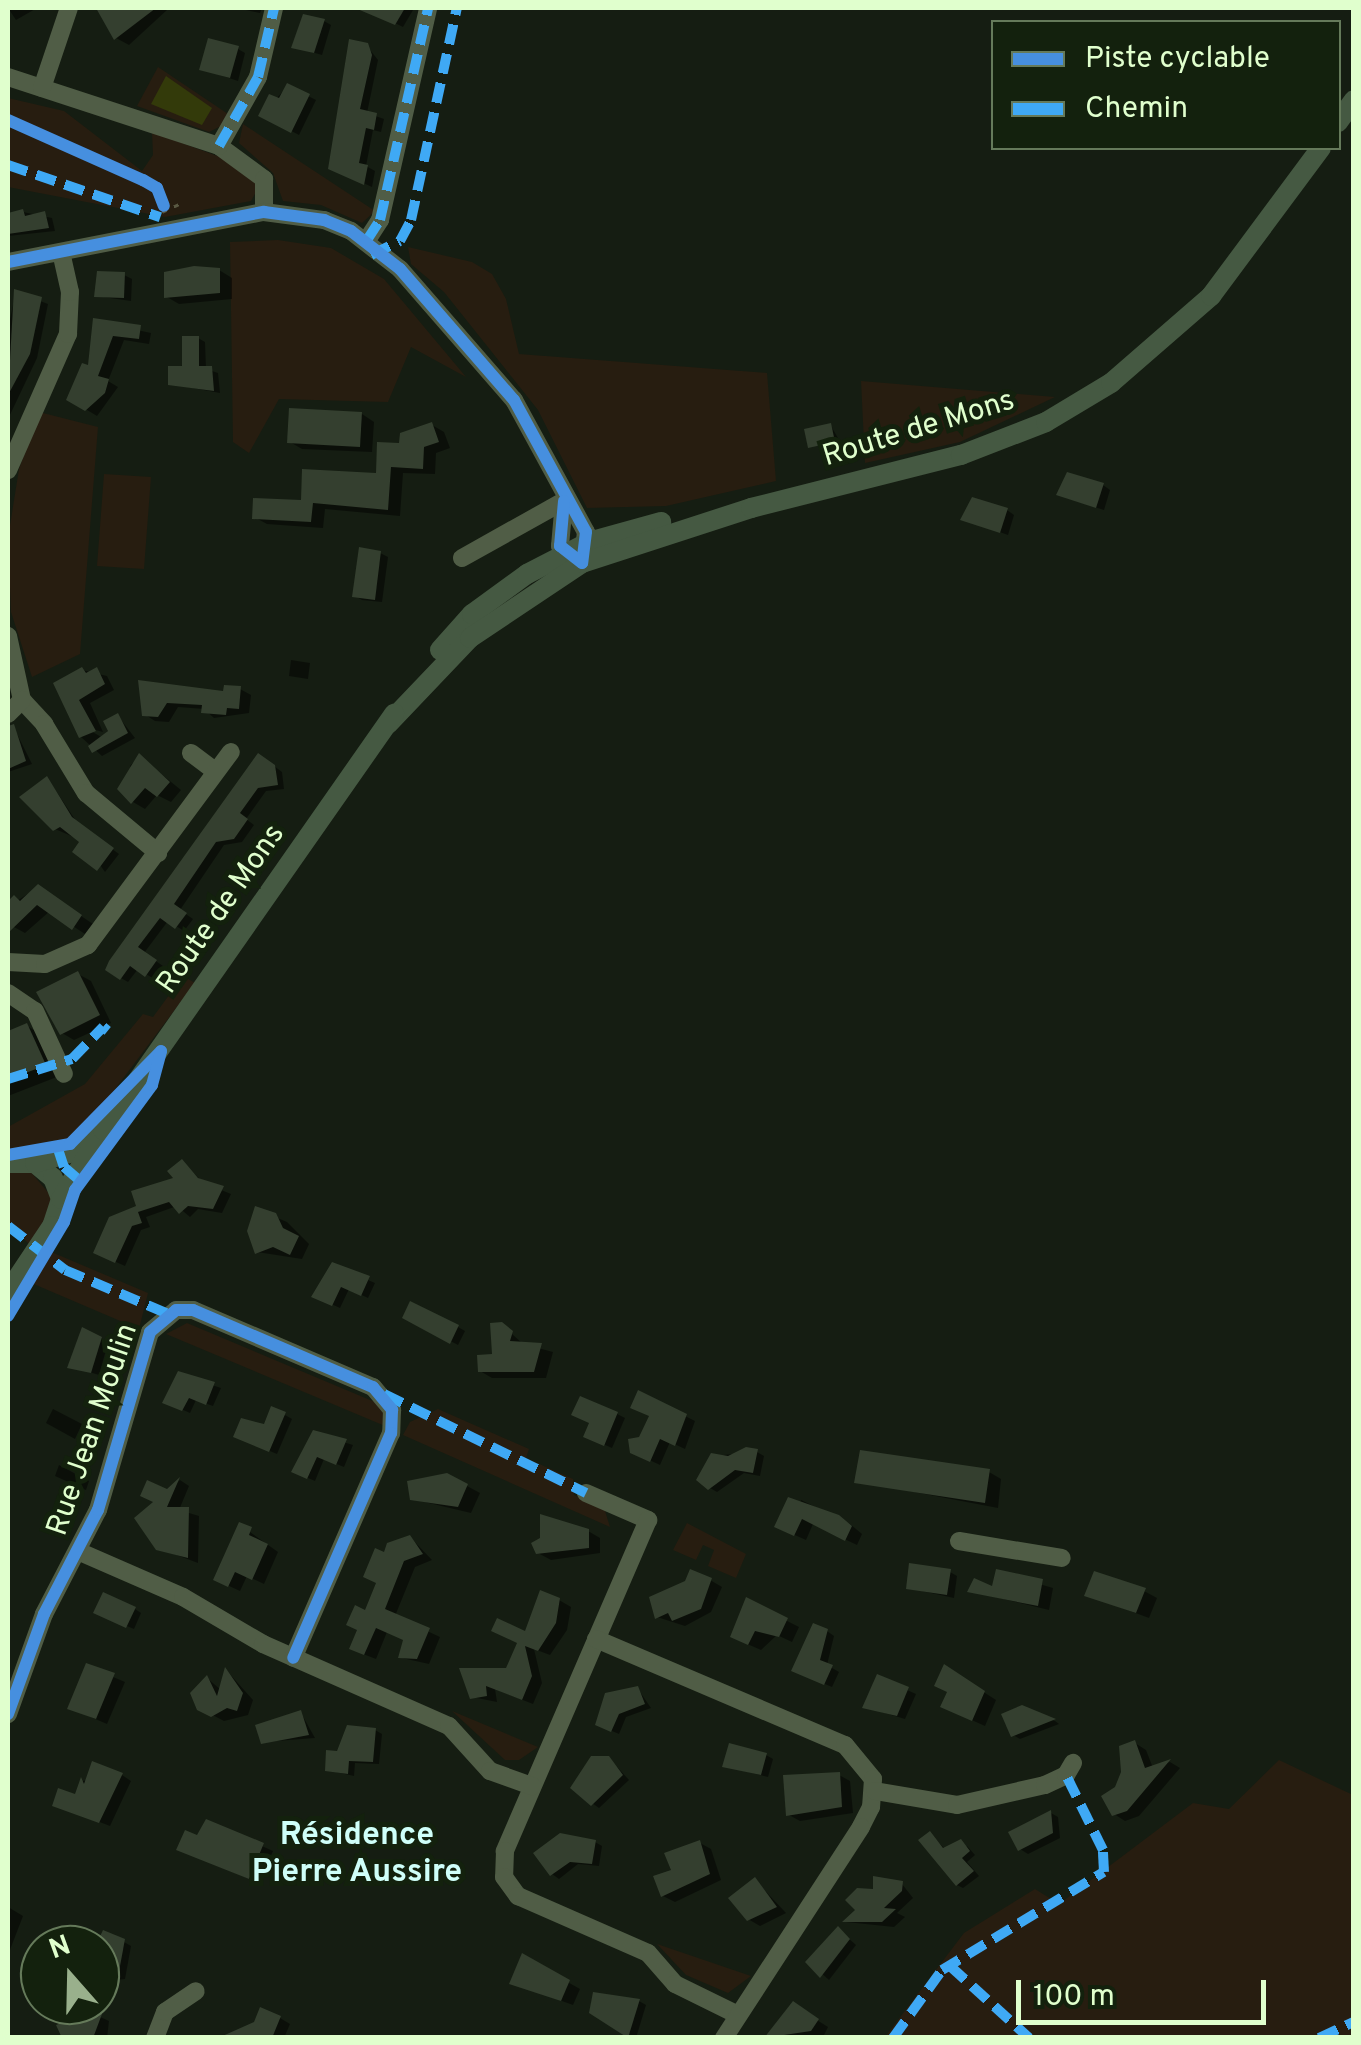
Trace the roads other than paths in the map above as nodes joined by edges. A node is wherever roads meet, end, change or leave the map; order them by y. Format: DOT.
graph roads {
  1 [pos="69,8"];
  2 [pos="274,8"];
  3 [pos="428,8"];
  4 [pos="8,78"];
  5 [pos="42,88"];
  6 [pos="219,146"];
  7 [pos="1320,150"];
  8 [pos="264,212"];
  9 [pos="367,240"];
  10 [pos="61,252"];
  11 [pos="8,262"];
  12 [pos="8,470"];
  13 [pos="564,501"];
  14 [pos="750,508"];
  15 [pos="589,542"];
  16 [pos="462,558"];
  17 [pos="572,558"];
  18 [pos="8,636"];
  19 [pos="22,700"];
  20 [pos="8,714"];
  21 [pos="231,752"];
  22 [pos="191,753"];
  23 [pos="215,771"];
  24 [pos="158,853"];
  25 [pos="8,962"];
  26 [pos="8,993"];
  27 [pos="64,1074"];
  28 [pos="102,1130"];
  29 [pos="8,1163"];
  30 [pos="35,1163"];
  31 [pos="61,1199"];
  32 [pos="8,1292"];
  33 [pos="586,1493"];
  34 [pos="959,1541"];
  35 [pos="80,1552"];
  36 [pos="1062,1558"];
  37 [pos="596,1639"];
  38 [pos="292,1658"];
  39 [pos="8,1714"];
  40 [pos="1072,1763"];
  41 [pos="532,1786"];
  42 [pos="875,1791"];
  43 [pos="196,1991"];
  44 [pos="738,2015"];
  45 [pos="155,2038"];
  46 [pos="724,2038"];
  1 -- 5 [label="street"];
  2 -- 6 [label="street"];
  3 -- 9 [label="street"];
  4 -- 5 [label="street"];
  5 -- 6 [label="street"];
  6 -- 8 [label="street"];
  7 -- 14 [label="main road, Route de Mons"];
  8 -- 9 [label="street"];
  8 -- 10 [label="street"];
  9 -- 13 [label="street"];
  10 -- 11 [label="street"];
  10 -- 12 [label="street"];
  13 -- 15 [label="street"];
  13 -- 16 [label="street"];
  13 -- 17 [label="street"];
  14 -- 15 [label="main road, Route de Mons"];
  14 -- 17 [label="main road, Route de Mons"];
  15 -- 17 [label="main road, Route de Mons"];
  17 -- 28 [label="main road, Route de Mons"];
  18 -- 19 [label="street"];
  19 -- 20 [label="street"];
  19 -- 24 [label="street"];
  21 -- 23 [label="street"];
  22 -- 23 [label="street"];
  23 -- 24 [label="street"];
  24 -- 25 [label="street"];
  26 -- 27 [label="street"];
  28 -- 30 [label="main road, Route de Mons"];
  28 -- 31 [label="main road, Route de Mons"];
  29 -- 30 [label="main road"];
  30 -- 31 [label="main road"];
  31 -- 32 [label="main road, Route de Mons"];
  33 -- 37 [label="street"];
  34 -- 36 [label="street"];
  35 -- 38 [label="street"];
  35 -- 38 [label="street, Rue Jean Moulin"];
  35 -- 39 [label="street, Rue Jean Moulin"];
  37 -- 41 [label="street"];
  37 -- 42 [label="street"];
  38 -- 41 [label="street"];
  40 -- 42 [label="street"];
  41 -- 44 [label="street"];
  42 -- 44 [label="street"];
  43 -- 45 [label="street"];
  44 -- 46 [label="street"];
}
